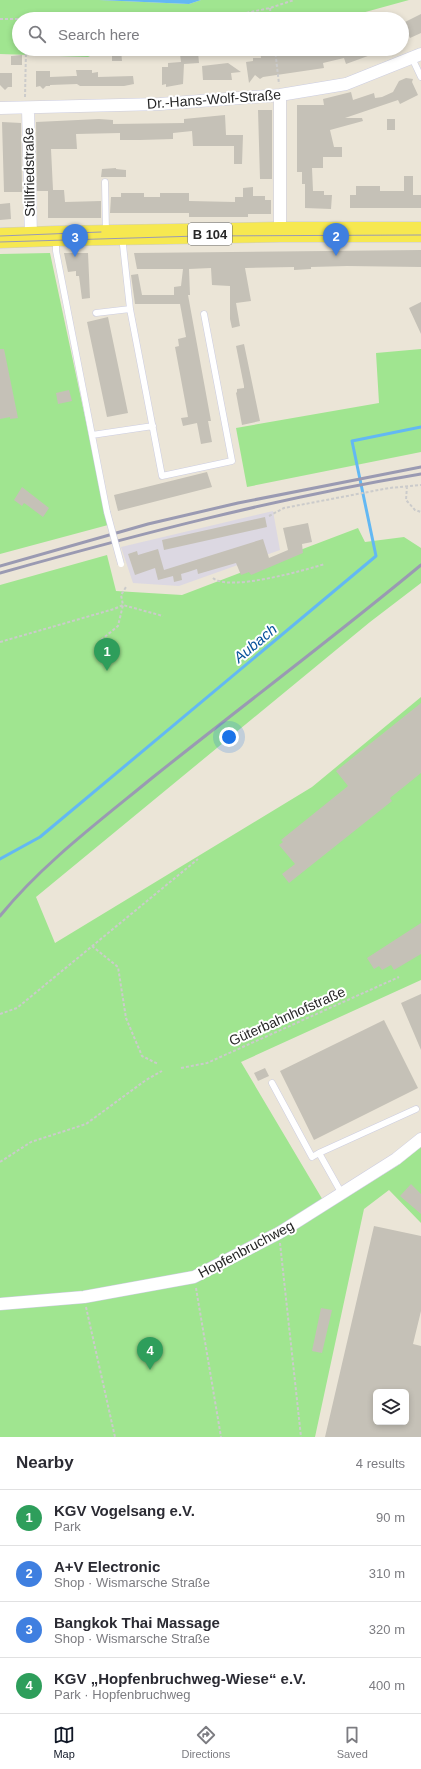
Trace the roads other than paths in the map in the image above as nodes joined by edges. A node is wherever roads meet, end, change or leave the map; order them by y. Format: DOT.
graph roads {
  1 [pos="417,56"];
  2 [pos="421,77"];
  3 [pos="280,95"];
  4 [pos="0,108"];
  5 [pos="26,108"];
  6 [pos="105,182"];
  7 [pos="280,232"];
  8 [pos="421,232"];
  9 [pos="114,235"];
  10 [pos="31,236"];
  11 [pos="56,236"];
  12 [pos="0,238"];
  13 [pos="130,309"];
  14 [pos="96,313"];
  15 [pos="204,314"];
  16 [pos="153,426"];
  17 [pos="92,435"];
  18 [pos="121,564"];
  19 [pos="272,1083"];
  20 [pos="416,1109"];
  21 [pos="421,1139"];
  22 [pos="319,1153"];
  23 [pos="342,1194"];
  24 [pos="0,1304"];
  1 -- 2 [label="lane"];
  1 -- 3 [label="street, Dr.-Hans-Wolf-Straße"];
  3 -- 5 [label="street, Dr.-Hans-Wolf-Straße"];
  3 -- 7 [label="street"];
  4 -- 5 [label="street, Dr.-Hans-Wolf-Straße"];
  5 -- 10 [label="street, Stillfriedstraße"];
  6 -- 9 [label="lane"];
  7 -- 8 [label="main road, B 104"];
  7 -- 9 [label="main road, B 104"];
  9 -- 11 [label="main road, B 104"];
  9 -- 13 [label="lane"];
  10 -- 11 [label="main road, B 104"];
  10 -- 12 [label="main road, B 104"];
  11 -- 17 [label="lane"];
  13 -- 14 [label="lane"];
  13 -- 16 [label="lane"];
  15 -- 16 [label="lane"];
  16 -- 17 [label="lane"];
  17 -- 18 [label="lane, bridge"];
  19 -- 22 [label="lane"];
  20 -- 22 [label="lane"];
  21 -- 23 [label="street, Hopfenbruchweg"];
  22 -- 23 [label="lane"];
  23 -- 24 [label="street, Hopfenbruchweg"];
}
